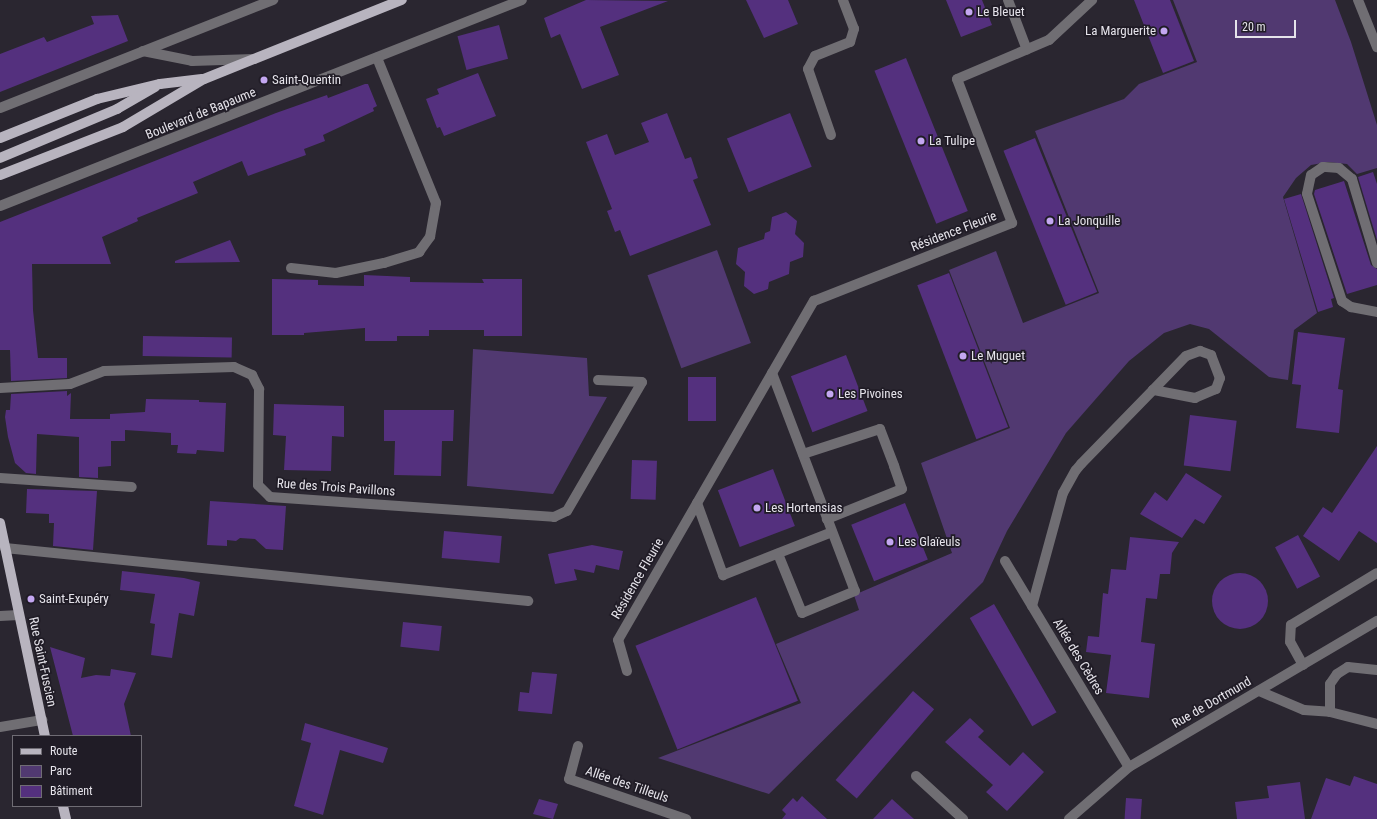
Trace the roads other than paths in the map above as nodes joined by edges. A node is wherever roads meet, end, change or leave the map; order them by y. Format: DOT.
graph roads {
  1 [pos="272,0"];
  2 [pos="402,0"];
  3 [pos="522,0"];
  4 [pos="843,0"];
  5 [pos="1008,0"];
  6 [pos="1092,0"];
  7 [pos="1358,0"];
  8 [pos="1377,47"];
  9 [pos="1027,50"];
  10 [pos="143,51"];
  11 [pos="257,58"];
  12 [pos="377,58"];
  13 [pos="204,79"];
  14 [pos="160,84"];
  15 [pos="0,108"];
  16 [pos="831,134"];
  17 [pos="0,138"];
  18 [pos="0,158"];
  19 [pos="0,175"];
  20 [pos="0,206"];
  21 [pos="1377,263"];
  22 [pos="291,268"];
  23 [pos="1377,312"];
  24 [pos="772,373"];
  25 [pos="598,380"];
  26 [pos="0,388"];
  27 [pos="1153,390"];
  28 [pos="803,454"];
  29 [pos="0,478"];
  30 [pos="132,487"];
  31 [pos="697,503"];
  32 [pos="827,519"];
  33 [pos="0,523"];
  34 [pos="832,532"];
  35 [pos="5,548"];
  36 [pos="778,554"];
  37 [pos="1006,561"];
  38 [pos="1377,573"];
  39 [pos="528,601"];
  40 [pos="1032,606"];
  41 [pos="19,615"];
  42 [pos="0,616"];
  43 [pos="1377,621"];
  44 [pos="1303,665"];
  45 [pos="1377,670"];
  46 [pos="627,671"];
  47 [pos="1259,691"];
  48 [pos="1330,712"];
  49 [pos="42,720"];
  50 [pos="1377,724"];
  51 [pos="0,727"];
  52 [pos="45,735"];
  53 [pos="578,746"];
  54 [pos="1129,767"];
  55 [pos="916,776"];
  56 [pos="63,807"];
  57 [pos="66,819"];
  58 [pos="686,819"];
  59 [pos="962,819"];
  60 [pos="1068,819"];
  1 -- 10 [label="street"];
  2 -- 11 [label="main road, Boulevard de Bapaume"];
  3 -- 12 [label="street, Boulevard de Bapaume"];
  4 -- 16 [label="street"];
  5 -- 9 [label="street"];
  6 -- 9 [label="street, Résidence Fleurie"];
  7 -- 8 [label="street"];
  9 -- 24 [label="street, Résidence Fleurie"];
  10 -- 11 [label="street"];
  10 -- 15 [label="street"];
  11 -- 13 [label="main road, Boulevard de Bapaume"];
  12 -- 20 [label="street, Boulevard de Bapaume"];
  12 -- 22 [label="street"];
  13 -- 14 [label="main road, Boulevard de Bapaume"];
  13 -- 19 [label="main road, Boulevard de Bapaume"];
  14 -- 17 [label="main road, Boulevard de Bapaume"];
  14 -- 18 [label="main road"];
  21 -- 23 [label="street"];
  24 -- 28 [label="street"];
  24 -- 31 [label="street, Résidence Fleurie"];
  25 -- 26 [label="street, Rue des Trois Pavillons"];
  27 -- 27 [label="street"];
  27 -- 40 [label="street"];
  28 -- 32 [label="street"];
  28 -- 32 [label="street"];
  29 -- 30 [label="street"];
  31 -- 36 [label="street"];
  31 -- 46 [label="street, Résidence Fleurie"];
  32 -- 34 [label="street"];
  33 -- 35 [label="main road, Rue Saint-Fuscien"];
  34 -- 36 [label="street"];
  34 -- 36 [label="street"];
  35 -- 39 [label="street"];
  35 -- 41 [label="main road, Rue Saint-Fuscien"];
  37 -- 40 [label="street, Allée des Cèdres"];
  38 -- 44 [label="street"];
  40 -- 54 [label="street, Allée des Cèdres"];
  41 -- 42 [label="street"];
  41 -- 49 [label="main road, Rue Saint-Fuscien"];
  43 -- 44 [label="street, Rue de Dortmund"];
  44 -- 47 [label="street, Rue de Dortmund"];
  45 -- 48 [label="street"];
  47 -- 48 [label="street"];
  47 -- 54 [label="street, Rue de Dortmund"];
  48 -- 50 [label="street"];
  49 -- 51 [label="street"];
  49 -- 52 [label="main road, Rue Saint-Fuscien"];
  53 -- 58 [label="street, Allée des Tilleuls"];
  54 -- 60 [label="street, Rue de Dortmund"];
  55 -- 59 [label="street"];
  56 -- 57 [label="main road"];
}
